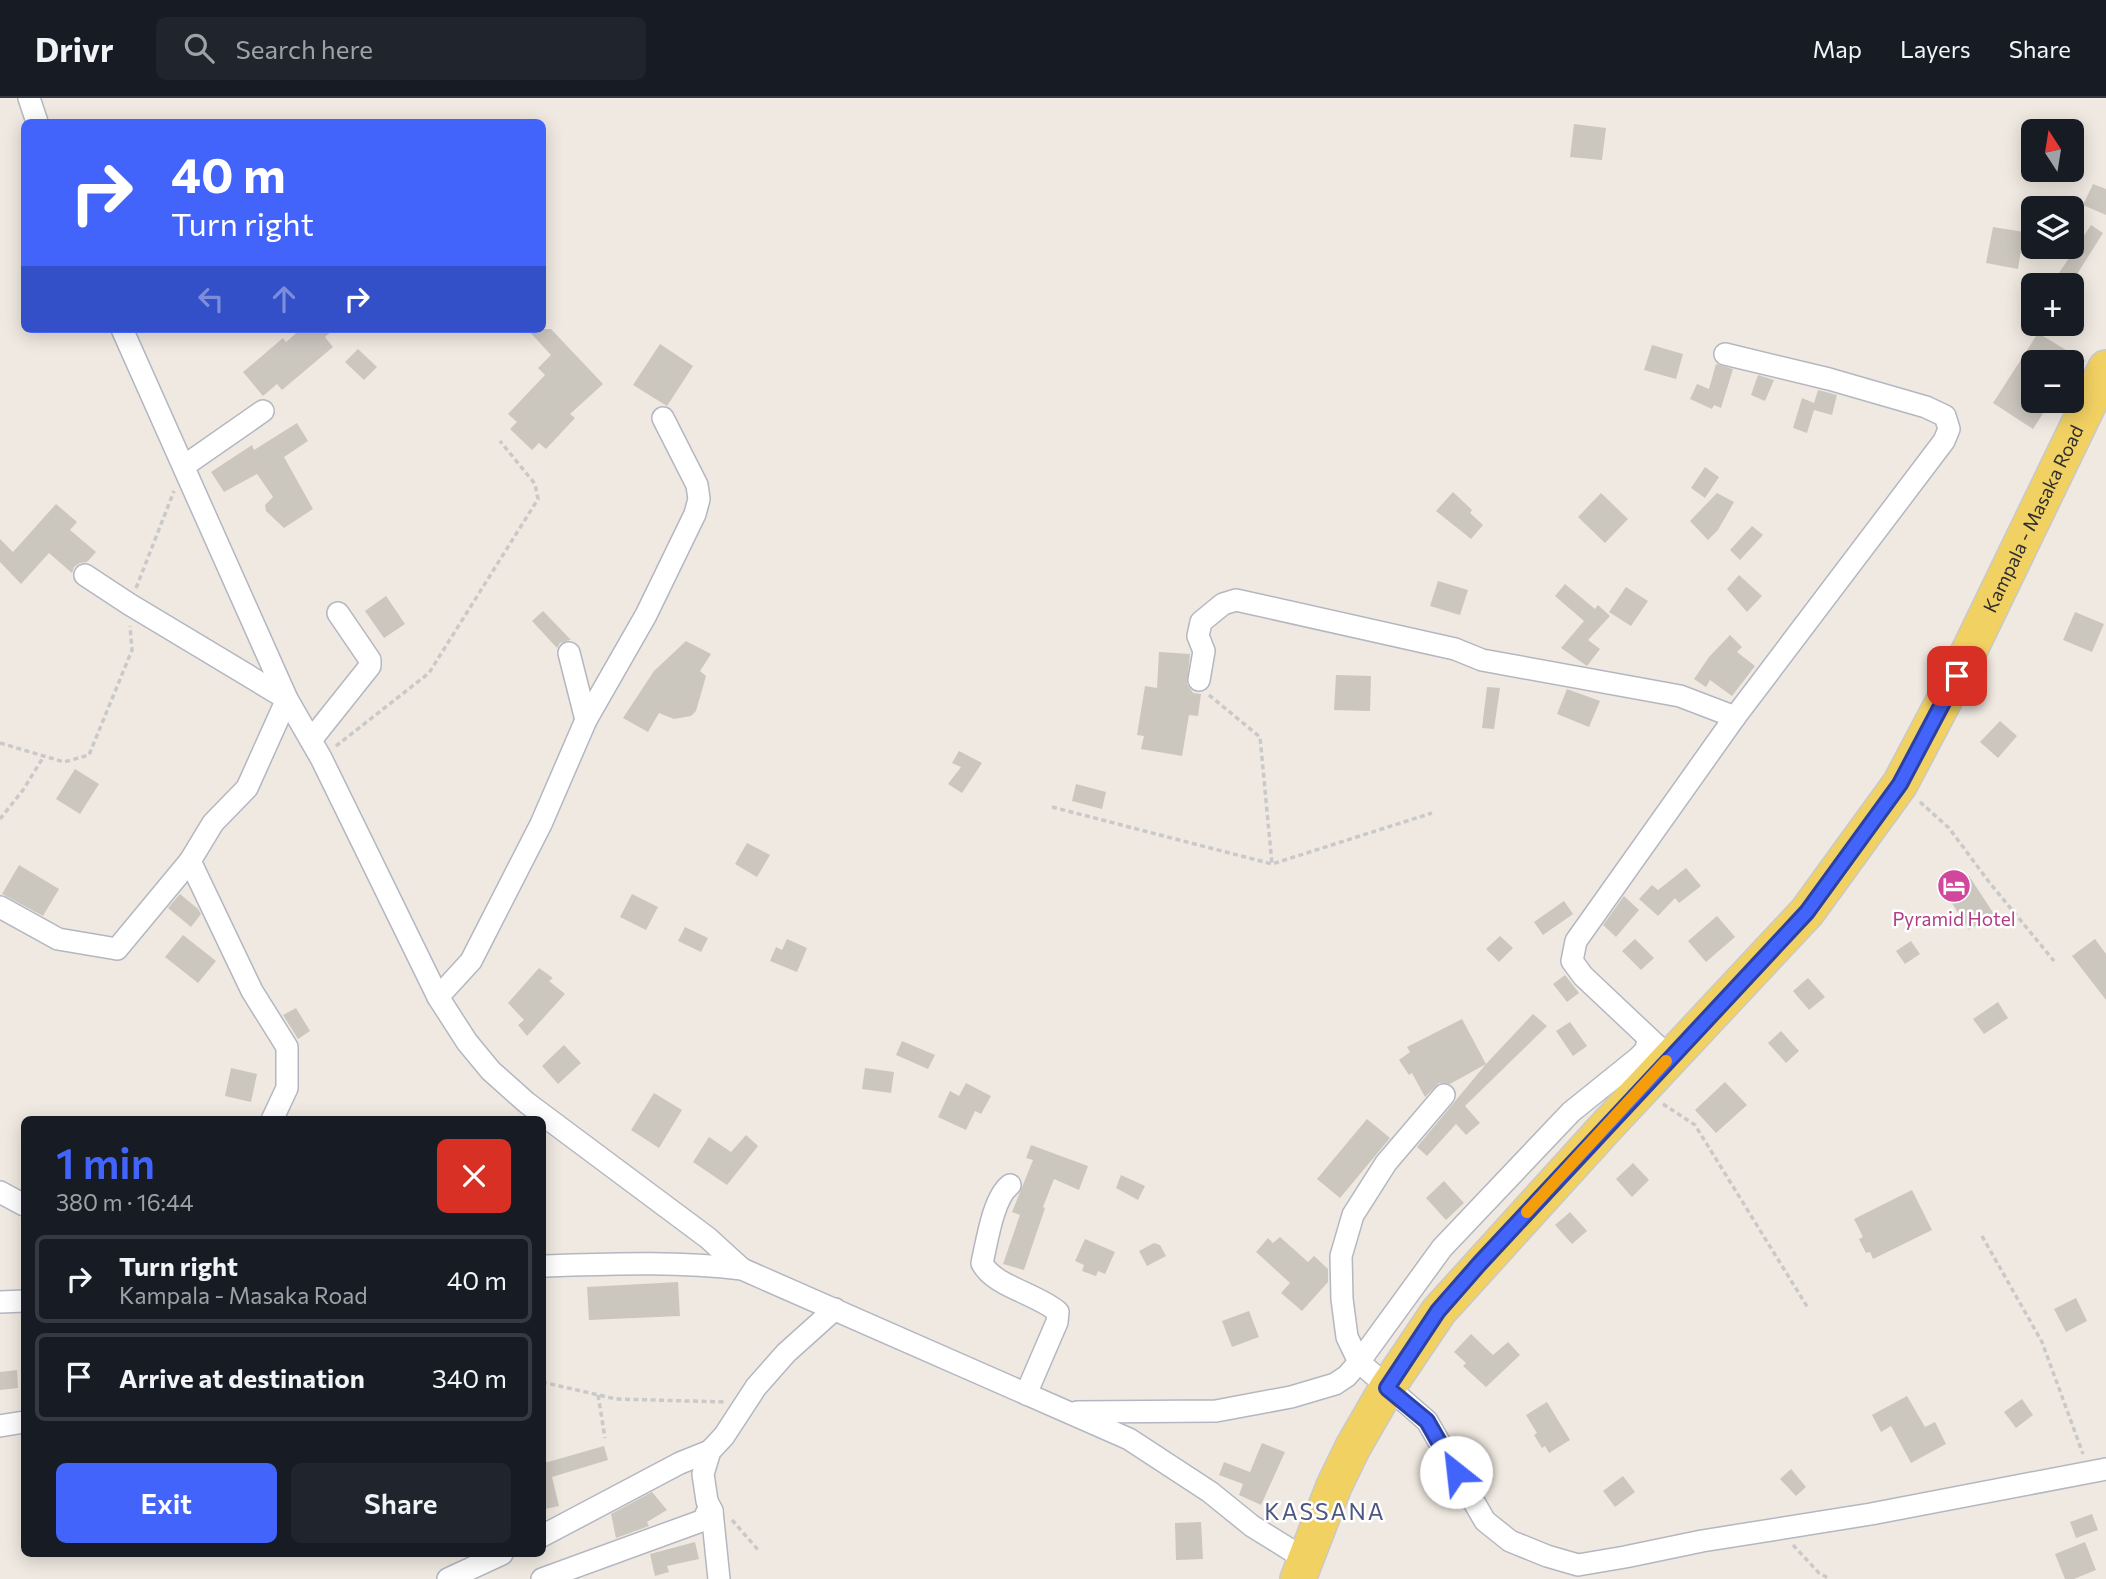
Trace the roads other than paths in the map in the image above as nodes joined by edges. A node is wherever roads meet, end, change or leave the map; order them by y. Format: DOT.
graph roads {
  1 [pos="29,98"];
  2 [pos="36,119"];
  3 [pos="124,333"];
  4 [pos="1725,355"];
  5 [pos="2106,368"];
  6 [pos="263,411"];
  7 [pos="663,418"];
  8 [pos="184,466"];
  9 [pos="85,575"];
  10 [pos="338,612"];
  11 [pos="569,653"];
  12 [pos="1199,680"];
  13 [pos="287,699"];
  14 [pos="1735,717"];
  15 [pos="586,720"];
  16 [pos="316,749"];
  17 [pos="190,861"];
  18 [pos="0,907"];
  19 [pos="438,997"];
  20 [pos="1659,1048"];
  21 [pos="1444,1095"];
  22 [pos="274,1116"];
  23 [pos="544,1116"];
  24 [pos="546,1117"];
  25 [pos="1010,1185"];
  26 [pos="0,1192"];
  27 [pos="21,1203"];
  28 [pos="546,1266"];
  29 [pos="742,1269"];
  30 [pos="21,1301"];
  31 [pos="0,1302"];
  32 [pos="835,1309"];
  33 [pos="1359,1362"];
  34 [pos="1387,1388"];
  35 [pos="1026,1394"];
  36 [pos="1072,1413"];
  37 [pos="21,1422"];
  38 [pos="0,1426"];
  39 [pos="710,1451"];
  40 [pos="2098,1471"];
  41 [pos="712,1511"];
  42 [pos="546,1534"];
  43 [pos="496,1557"];
  44 [pos="1302,1569"];
  45 [pos="448,1579"];
  46 [pos="528,1579"];
  47 [pos="541,1579"];
  48 [pos="719,1579"];
  1 -- 2 [label="street"];
  3 -- 8 [label="street"];
  4 -- 14 [label="street"];
  5 -- 20 [label="main road, Kampala - Masaka Road"];
  6 -- 8 [label="street"];
  7 -- 15 [label="street"];
  8 -- 13 [label="street"];
  9 -- 13 [label="street"];
  10 -- 16 [label="street"];
  11 -- 15 [label="street"];
  12 -- 14 [label="street"];
  13 -- 16 [label="street"];
  13 -- 17 [label="street"];
  14 -- 20 [label="street"];
  15 -- 19 [label="street"];
  16 -- 19 [label="street"];
  17 -- 18 [label="street"];
  17 -- 22 [label="street"];
  19 -- 23 [label="street"];
  20 -- 33 [label="street"];
  20 -- 34 [label="main road, Kampala - Masaka Road"];
  21 -- 33 [label="street"];
  24 -- 29 [label="street"];
  25 -- 35 [label="street"];
  26 -- 27 [label="street"];
  28 -- 29 [label="street"];
  29 -- 32 [label="street"];
  30 -- 31 [label="street"];
  32 -- 35 [label="street"];
  32 -- 39 [label="street"];
  33 -- 34 [label="street"];
  33 -- 36 [label="street"];
  34 -- 40 [label="street"];
  34 -- 44 [label="main road, Kampala - Masaka Road"];
  35 -- 36 [label="street"];
  36 -- 44 [label="street"];
  37 -- 38 [label="street"];
  39 -- 41 [label="street"];
  39 -- 42 [label="street"];
  41 -- 47 [label="street"];
  41 -- 48 [label="street"];
  43 -- 45 [label="street"];
  46 -- 47 [label="street"];
}
